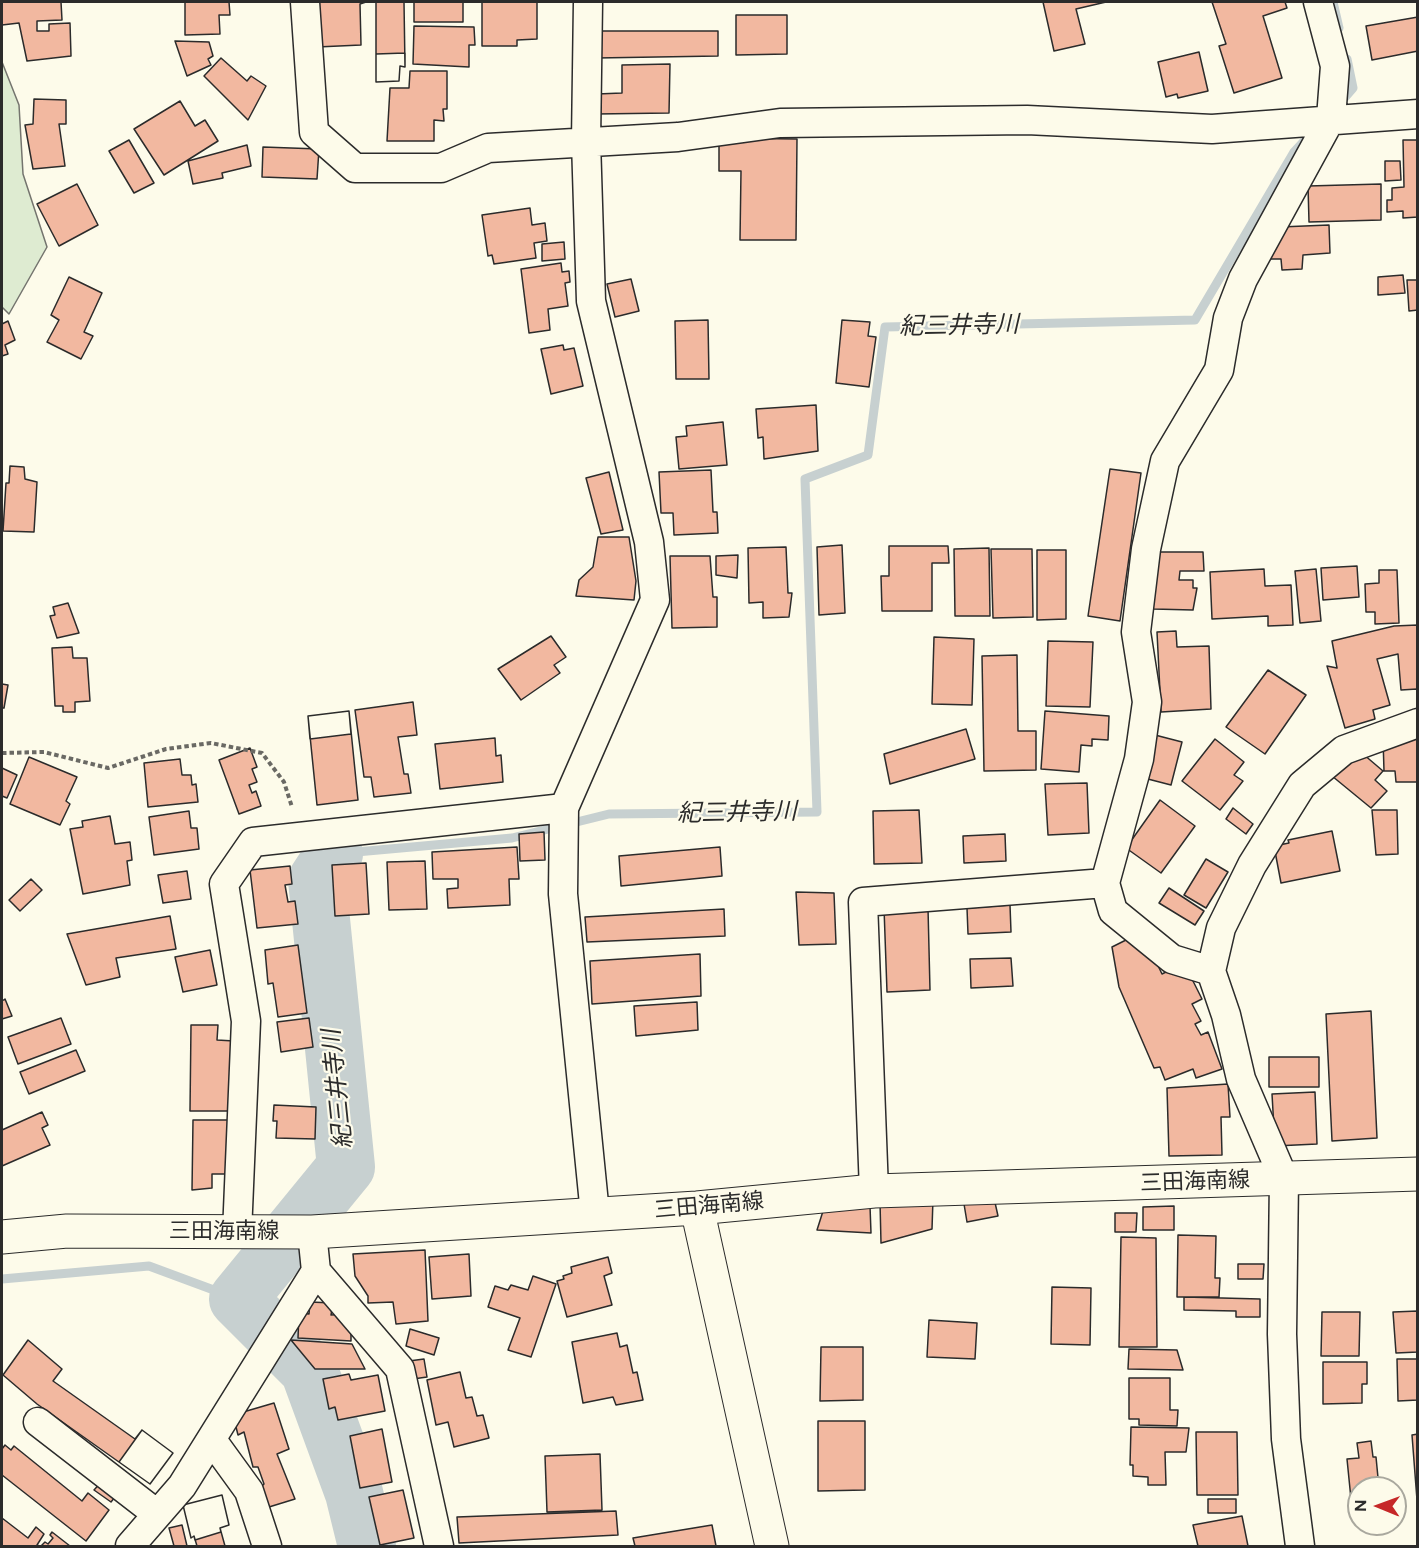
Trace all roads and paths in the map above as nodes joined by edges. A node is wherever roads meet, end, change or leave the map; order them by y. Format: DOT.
graph roads {
  1 [pos="304,2"];
  2 [pos="588,2"];
  3 [pos="1318,2"];
  4 [pos="1418,114"];
  5 [pos="1331,118"];
  6 [pos="586,141"];
  7 [pos="1418,723"];
  8 [pos="2,753"];
  9 [pos="564,808"];
  10 [pos="302,836"];
  11 [pos="1105,883"];
  12 [pos="1211,971"];
  13 [pos="1418,1174"];
  14 [pos="1284,1179"];
  15 [pos="874,1191"];
  16 [pos="697,1208"];
  17 [pos="595,1214"];
  18 [pos="312,1232"];
  19 [pos="252,1233"];
  20 [pos="2,1237"];
  21 [pos="316,1271"];
  22 [pos="38,1422"];
  23 [pos="212,1440"];
  24 [pos="157,1514"];
  25 [pos="130,1546"];
  26 [pos="267,1546"];
  27 [pos="439,1546"];
  28 [pos="772,1546"];
  29 [pos="1300,1546"];
  1 -- 6 [label="street"];
  2 -- 6 [label="street"];
  3 -- 5 [label="street"];
  4 -- 5 [label="street"];
  5 -- 6 [label="street"];
  5 -- 11 [label="street"];
  6 -- 9 [label="street"];
  7 -- 12 [label="street"];
  8 -- 10 [label="path"];
  9 -- 10 [label="street"];
  9 -- 17 [label="street"];
  10 -- 19 [label="street"];
  11 -- 12 [label="street"];
  11 -- 15 [label="street"];
  12 -- 14 [label="street"];
  13 -- 14 [label="main road, 三田海南線"];
  14 -- 15 [label="main road, 三田海南線"];
  14 -- 29 [label="street"];
  15 -- 16 [label="main road, 三田海南線"];
  16 -- 17 [label="main road, 三田海南線"];
  16 -- 28 [label="main road"];
  17 -- 18 [label="main road, 三田海南線"];
  18 -- 19 [label="main road, 三田海南線"];
  18 -- 21 [label="street"];
  19 -- 20 [label="main road, 三田海南線"];
  21 -- 23 [label="street"];
  21 -- 27 [label="street"];
  22 -- 24 [label="street"];
  23 -- 24 [label="street"];
  23 -- 26 [label="street"];
  24 -- 25 [label="street"];
}
